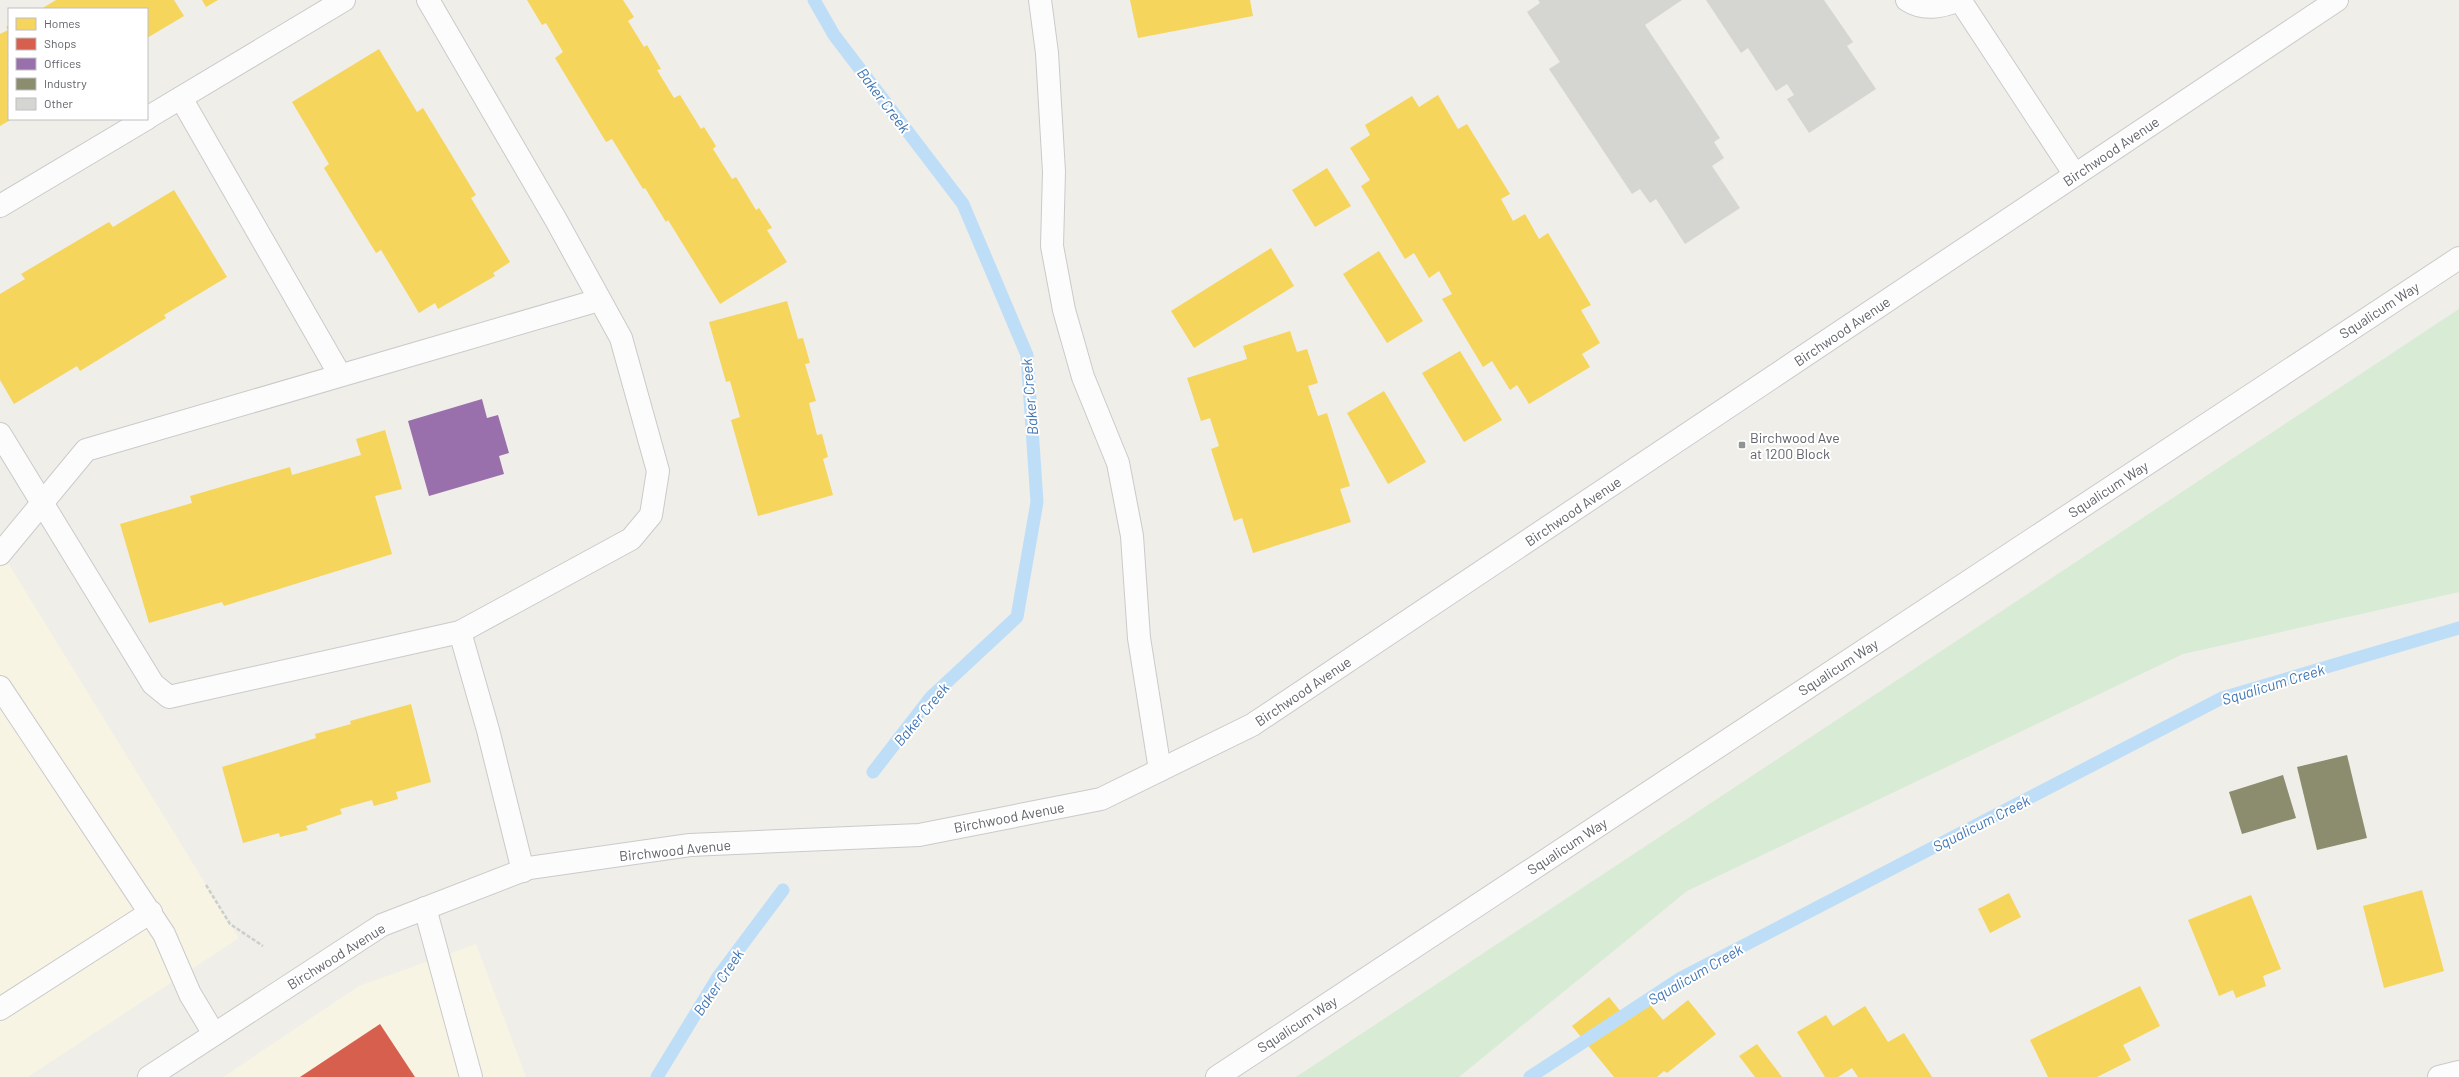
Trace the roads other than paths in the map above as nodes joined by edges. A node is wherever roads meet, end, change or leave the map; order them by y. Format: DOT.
graph roads {
  1 [pos="344,0"];
  2 [pos="428,0"];
  3 [pos="1040,0"];
  4 [pos="1907,0"];
  5 [pos="1960,0"];
  6 [pos="2337,0"];
  7 [pos="181,98"];
  8 [pos="148,118"];
  9 [pos="145,120"];
  10 [pos="2075,175"];
  11 [pos="0,206"];
  12 [pos="2459,258"];
  13 [pos="599,300"];
  14 [pos="340,375"];
  15 [pos="0,434"];
  16 [pos="42,504"];
  17 [pos="0,554"];
  18 [pos="460,632"];
  19 [pos="0,687"];
  20 [pos="1160,770"];
  21 [pos="523,871"];
  22 [pos="425,908"];
  23 [pos="151,912"];
  24 [pos="0,1009"];
  25 [pos="214,1034"];
  26 [pos="2459,1072"];
  27 [pos="149,1077"];
  28 [pos="471,1077"];
  29 [pos="1217,1077"];
  30 [pos="2439,1077"];
  1 -- 7 [label="street"];
  2 -- 13 [label="street"];
  3 -- 20 [label="street"];
  4 -- 5 [label="street"];
  5 -- 10 [label="street"];
  6 -- 10 [label="street, Birchwood Avenue"];
  7 -- 8 [label="street"];
  7 -- 14 [label="street"];
  9 -- 11 [label="street"];
  10 -- 20 [label="street, Birchwood Avenue"];
  12 -- 29 [label="street, Squalicum Way"];
  13 -- 14 [label="street"];
  13 -- 18 [label="street"];
  14 -- 16 [label="street"];
  15 -- 16 [label="street"];
  16 -- 17 [label="street"];
  16 -- 18 [label="street"];
  18 -- 21 [label="street"];
  19 -- 23 [label="street"];
  20 -- 21 [label="street, Birchwood Avenue"];
  21 -- 22 [label="street, Birchwood Avenue"];
  22 -- 25 [label="street, Birchwood Avenue"];
  22 -- 28 [label="street"];
  23 -- 24 [label="street"];
  23 -- 25 [label="street"];
  25 -- 27 [label="street, Birchwood Avenue"];
  26 -- 30 [label="street"];
}
